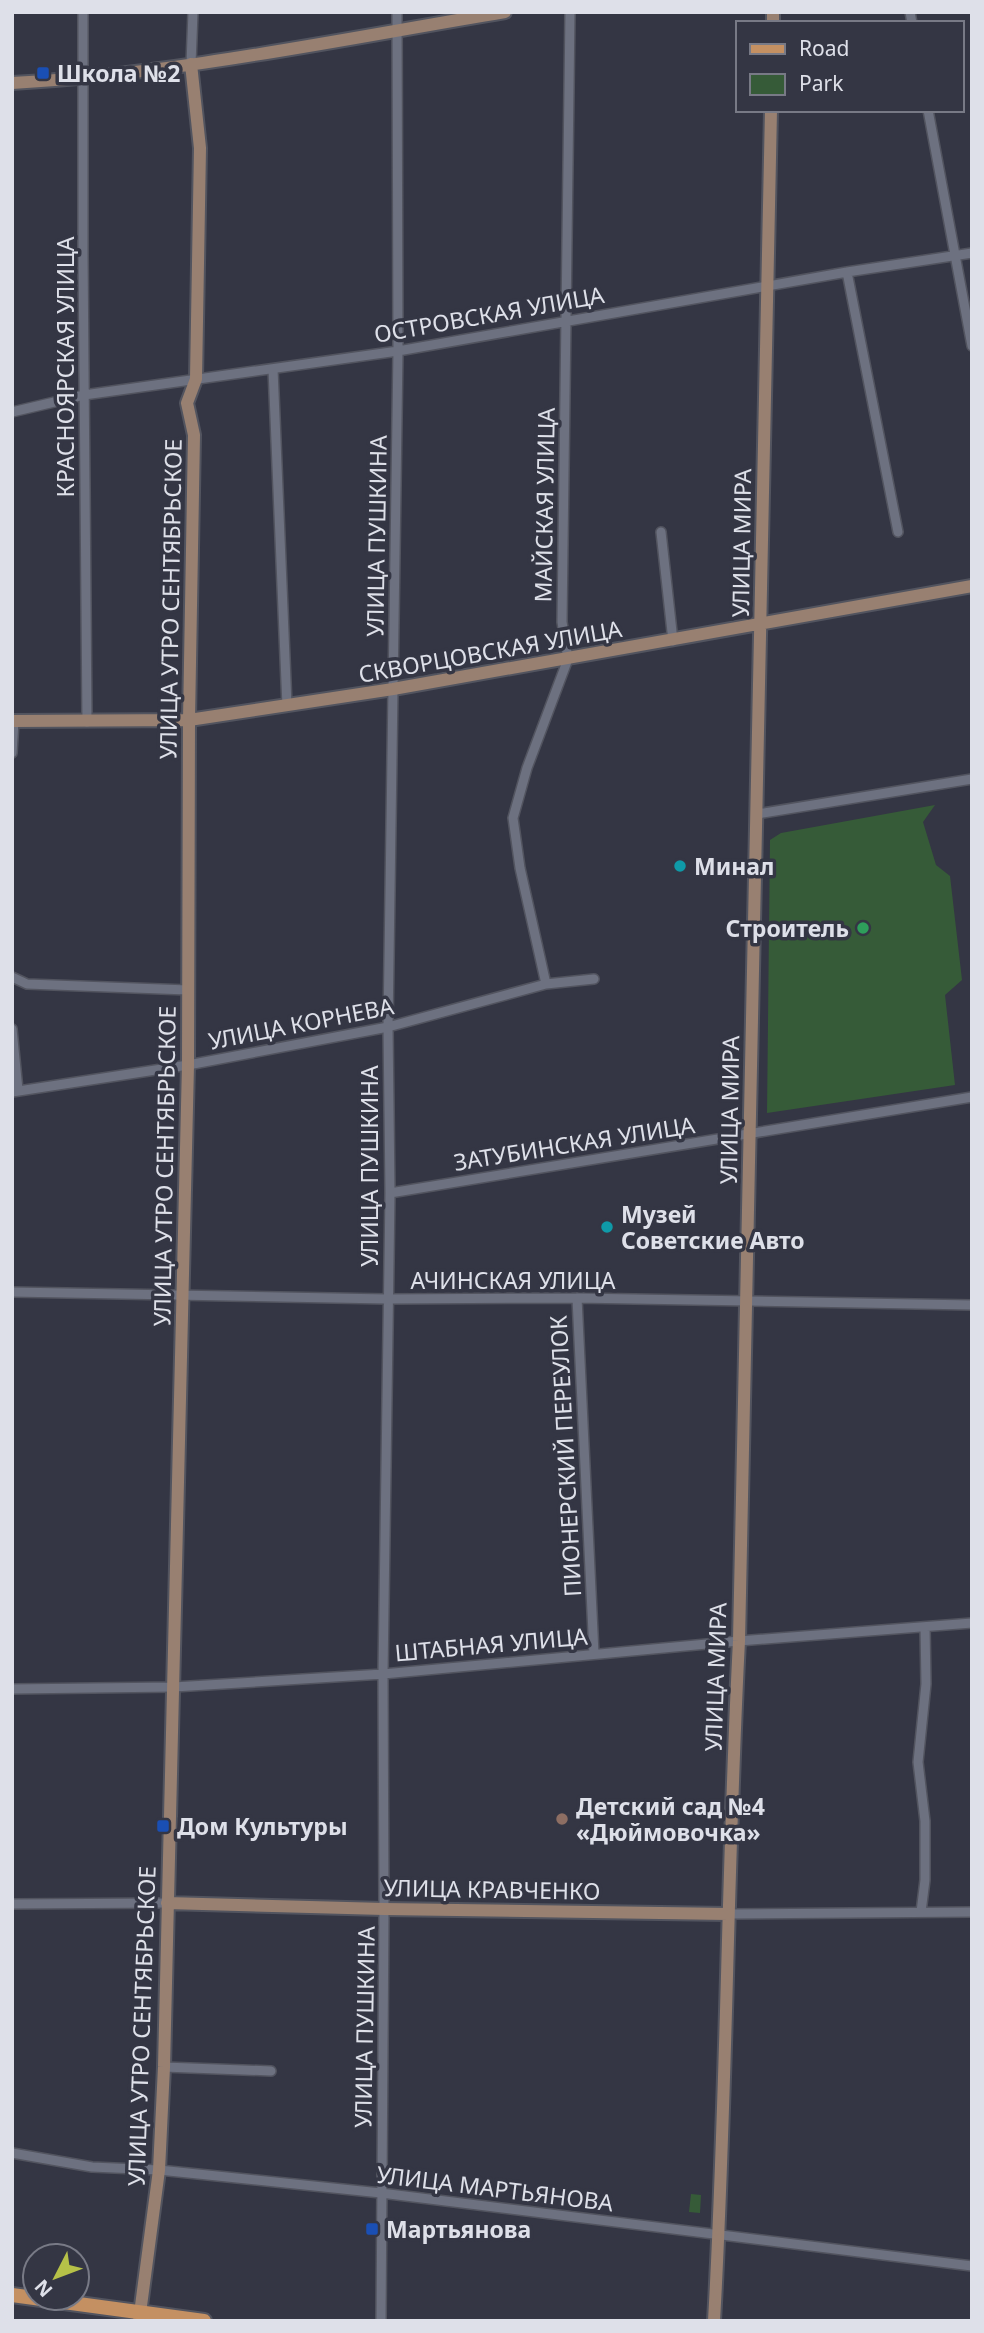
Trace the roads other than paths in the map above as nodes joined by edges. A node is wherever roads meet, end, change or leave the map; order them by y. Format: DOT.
graph roads {
  1 [pos="83,12"];
  2 [pos="193,12"];
  3 [pos="397,12"];
  4 [pos="505,12"];
  5 [pos="570,12"];
  6 [pos="397,30"];
  7 [pos="191,64"];
  8 [pos="84,79"];
  9 [pos="12,83"];
  10 [pos="771,112"];
  11 [pos="928,112"];
  12 [pos="972,253"];
  13 [pos="955,256"];
  14 [pos="847,272"];
  15 [pos="768,286"];
  16 [pos="566,320"];
  17 [pos="972,346"];
  18 [pos="398,351"];
  19 [pos="273,369"];
  20 [pos="196,379"];
  21 [pos="84,395"];
  22 [pos="12,412"];
  23 [pos="661,532"];
  24 [pos="898,532"];
  25 [pos="972,586"];
  26 [pos="760,622"];
  27 [pos="673,641"];
  28 [pos="568,659"];
  29 [pos="393,689"];
  30 [pos="287,706"];
  31 [pos="189,720"];
  32 [pos="13,721"];
  33 [pos="88,722"];
  34 [pos="12,753"];
  35 [pos="972,779"];
  36 [pos="757,814"];
  37 [pos="12,977"];
  38 [pos="594,979"];
  39 [pos="546,984"];
  40 [pos="188,990"];
  41 [pos="388,1027"];
  42 [pos="12,1029"];
  43 [pos="188,1065"];
  44 [pos="15,1091"];
  45 [pos="972,1097"];
  46 [pos="750,1133"];
  47 [pos="390,1193"];
  48 [pos="12,1292"];
  49 [pos="184,1296"];
  50 [pos="577,1298"];
  51 [pos="387,1299"];
  52 [pos="745,1302"];
  53 [pos="972,1305"];
  54 [pos="972,1623"];
  55 [pos="925,1627"];
  56 [pos="739,1641"];
  57 [pos="594,1654"];
  58 [pos="383,1674"];
  59 [pos="174,1687"];
  60 [pos="12,1689"];
  61 [pos="167,1903"];
  62 [pos="12,1904"];
  63 [pos="384,1909"];
  64 [pos="921,1912"];
  65 [pos="972,1912"];
  66 [pos="728,1914"];
  67 [pos="164,2067"];
  68 [pos="271,2071"];
  69 [pos="12,2153"];
  70 [pos="159,2170"];
  71 [pos="381,2193"];
  72 [pos="719,2235"];
  73 [pos="972,2266"];
  74 [pos="12,2295"];
  75 [pos="139,2316"];
  76 [pos="204,2321"];
  77 [pos="381,2321"];
  78 [pos="714,2321"];
  1 -- 8 [label="street, КРАСНОЯРСКАЯ УЛИЦА"];
  2 -- 7 [label="street, УЛИЦА УТРО СЕНТЯБРЬСКОЕ"];
  3 -- 6 [label="street, УЛИЦА ПУШКИНА"];
  4 -- 6 [label="street"];
  5 -- 16 [label="street, МАЙСКАЯ УЛИЦА"];
  6 -- 7 [label="street"];
  6 -- 18 [label="street, УЛИЦА ПУШКИНА"];
  7 -- 8 [label="street"];
  7 -- 20 [label="street, УЛИЦА УТРО СЕНТЯБРЬСКОЕ"];
  8 -- 9 [label="street"];
  8 -- 21 [label="street, КРАСНОЯРСКАЯ УЛИЦА"];
  10 -- 15 [label="street, УЛИЦА МИРА"];
  11 -- 13 [label="street"];
  12 -- 13 [label="street, ОСТРОВСКАЯ УЛИЦА"];
  13 -- 14 [label="street, ОСТРОВСКАЯ УЛИЦА"];
  13 -- 17 [label="street"];
  14 -- 15 [label="street, ОСТРОВСКАЯ УЛИЦА"];
  14 -- 24 [label="street"];
  15 -- 16 [label="street, ОСТРОВСКАЯ УЛИЦА"];
  15 -- 26 [label="street, УЛИЦА МИРА"];
  16 -- 18 [label="street, ОСТРОВСКАЯ УЛИЦА"];
  16 -- 28 [label="street, МАЙСКАЯ УЛИЦА"];
  18 -- 19 [label="street, ОСТРОВСКАЯ УЛИЦА"];
  18 -- 29 [label="street, УЛИЦА ПУШКИНА"];
  19 -- 20 [label="street, ОСТРОВСКАЯ УЛИЦА"];
  19 -- 30 [label="street"];
  20 -- 21 [label="street, ОСТРОВСКАЯ УЛИЦА"];
  20 -- 31 [label="street, УЛИЦА УТРО СЕНТЯБРЬСКОЕ"];
  21 -- 22 [label="street, ОСТРОВСКАЯ УЛИЦА"];
  21 -- 33 [label="street, КРАСНОЯРСКАЯ УЛИЦА"];
  23 -- 27 [label="street"];
  25 -- 26 [label="street, СКВОРЦОВСКАЯ УЛИЦА"];
  26 -- 27 [label="street, СКВОРЦОВСКАЯ УЛИЦА"];
  26 -- 36 [label="street, УЛИЦА МИРА"];
  27 -- 28 [label="street, СКВОРЦОВСКАЯ УЛИЦА"];
  28 -- 29 [label="street, СКВОРЦОВСКАЯ УЛИЦА"];
  28 -- 39 [label="street, МАЙСКАЯ УЛИЦА"];
  29 -- 30 [label="street, СКВОРЦОВСКАЯ УЛИЦА"];
  29 -- 41 [label="street, УЛИЦА ПУШКИНА"];
  30 -- 31 [label="street, СКВОРЦОВСКАЯ УЛИЦА"];
  31 -- 33 [label="street, СКВОРЦОВСКАЯ УЛИЦА"];
  31 -- 40 [label="street, УЛИЦА УТРО СЕНТЯБРЬСКОЕ"];
  32 -- 33 [label="street, СКВОРЦОВСКАЯ УЛИЦА"];
  32 -- 34 [label="street"];
  35 -- 36 [label="street"];
  36 -- 46 [label="street, УЛИЦА МИРА"];
  37 -- 40 [label="street"];
  38 -- 39 [label="street, УЛИЦА КОРНЕВА"];
  39 -- 41 [label="street, УЛИЦА КОРНЕВА"];
  40 -- 43 [label="street, УЛИЦА УТРО СЕНТЯБРЬСКОЕ"];
  41 -- 43 [label="street, УЛИЦА КОРНЕВА"];
  41 -- 47 [label="street, УЛИЦА ПУШКИНА"];
  42 -- 44 [label="street"];
  43 -- 44 [label="street, УЛИЦА КОРНЕВА"];
  43 -- 49 [label="street, УЛИЦА УТРО СЕНТЯБРЬСКОЕ"];
  45 -- 46 [label="street, ЗАТУБИНСКАЯ УЛИЦА"];
  46 -- 47 [label="street, ЗАТУБИНСКАЯ УЛИЦА"];
  46 -- 52 [label="street, УЛИЦА МИРА"];
  47 -- 51 [label="street, УЛИЦА ПУШКИНА"];
  48 -- 49 [label="street, АЧИНСКАЯ УЛИЦА"];
  49 -- 51 [label="street, АЧИНСКАЯ УЛИЦА"];
  49 -- 59 [label="street, УЛИЦА УТРО СЕНТЯБРЬСКОЕ"];
  50 -- 51 [label="street, АЧИНСКАЯ УЛИЦА"];
  50 -- 52 [label="street, АЧИНСКАЯ УЛИЦА"];
  50 -- 57 [label="street, ПИОНЕРСКИЙ ПЕРЕУЛОК"];
  51 -- 58 [label="street, УЛИЦА ПУШКИНА"];
  52 -- 53 [label="street, АЧИНСКАЯ УЛИЦА"];
  52 -- 56 [label="street, УЛИЦА МИРА"];
  54 -- 55 [label="street, ШТАБНАЯ УЛИЦА"];
  55 -- 56 [label="street, ШТАБНАЯ УЛИЦА"];
  55 -- 64 [label="street"];
  56 -- 57 [label="street, ШТАБНАЯ УЛИЦА"];
  56 -- 66 [label="street, УЛИЦА МИРА"];
  57 -- 58 [label="street, ШТАБНАЯ УЛИЦА"];
  58 -- 59 [label="street, ШТАБНАЯ УЛИЦА"];
  58 -- 63 [label="street, УЛИЦА ПУШКИНА"];
  59 -- 60 [label="street, ШТАБНАЯ УЛИЦА"];
  59 -- 61 [label="street, УЛИЦА УТРО СЕНТЯБРЬСКОЕ"];
  61 -- 62 [label="street, УЛИЦА КРАВЧЕНКО"];
  61 -- 63 [label="street, УЛИЦА КРАВЧЕНКО"];
  61 -- 67 [label="street, УЛИЦА УТРО СЕНТЯБРЬСКОЕ"];
  63 -- 66 [label="street, УЛИЦА КРАВЧЕНКО"];
  63 -- 71 [label="street, УЛИЦА ПУШКИНА"];
  64 -- 65 [label="street, УЛИЦА КРАВЧЕНКО"];
  64 -- 66 [label="street, УЛИЦА КРАВЧЕНКО"];
  66 -- 72 [label="street, УЛИЦА МИРА"];
  67 -- 68 [label="street"];
  67 -- 70 [label="street, УЛИЦА УТРО СЕНТЯБРЬСКОЕ"];
  69 -- 70 [label="street, УЛИЦА МАРТЬЯНОВА"];
  70 -- 71 [label="street, УЛИЦА МАРТЬЯНОВА"];
  70 -- 75 [label="street, УЛИЦА УТРО СЕНТЯБРЬСКОЕ"];
  71 -- 72 [label="street, УЛИЦА МАРТЬЯНОВА"];
  71 -- 77 [label="street, УЛИЦА ПУШКИНА"];
  72 -- 73 [label="street, УЛИЦА МАРТЬЯНОВА"];
  72 -- 78 [label="street, УЛИЦА МИРА"];
  74 -- 75 [label="main road"];
  75 -- 76 [label="main road"];
}
